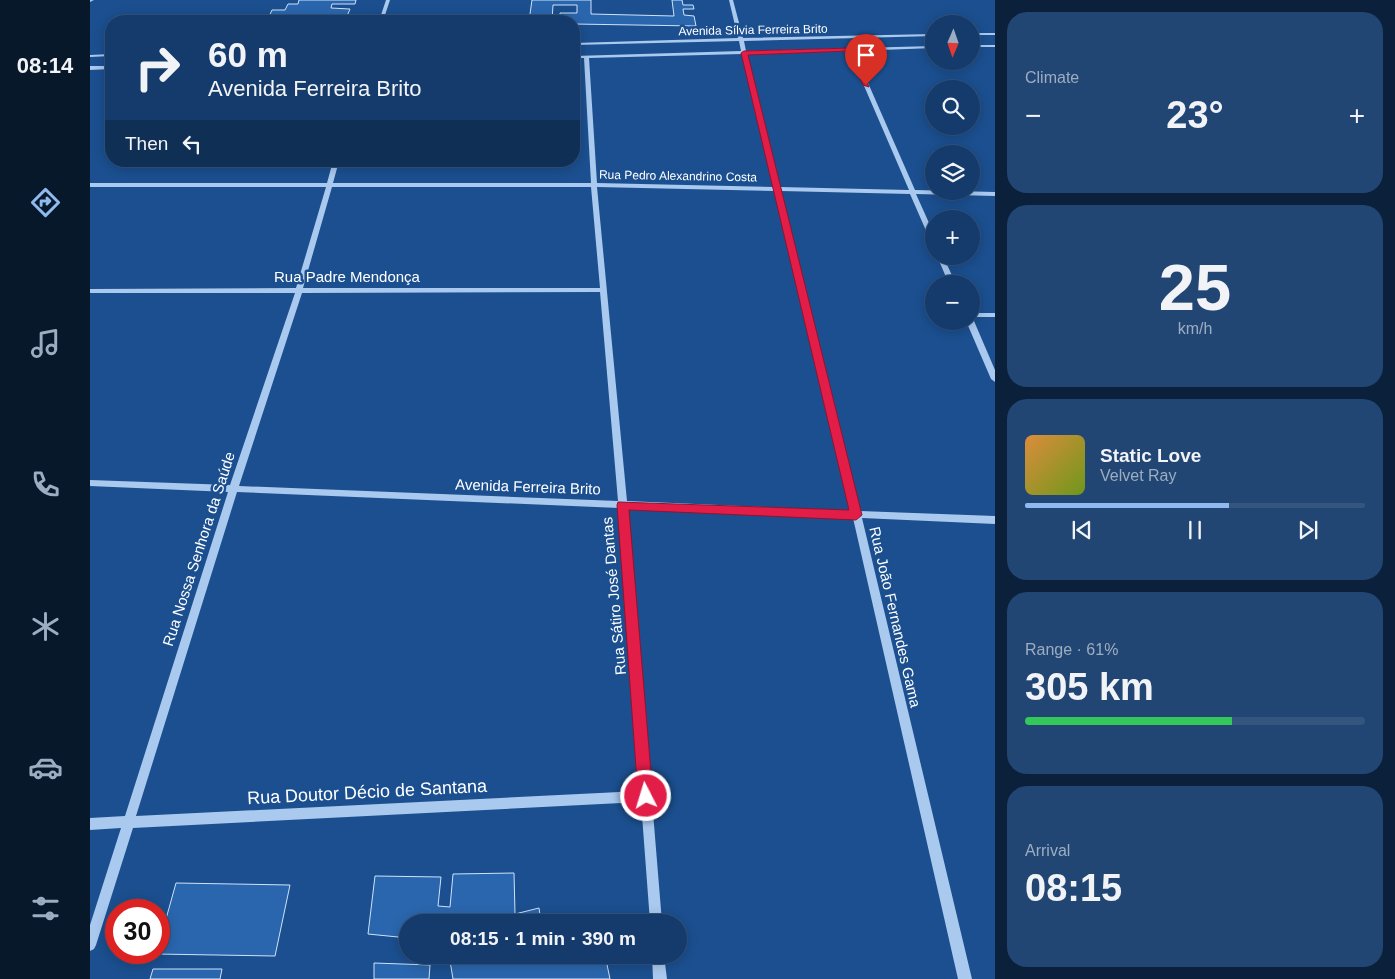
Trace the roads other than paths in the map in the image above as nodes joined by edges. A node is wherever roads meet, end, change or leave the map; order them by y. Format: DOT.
graph roads {
  1 [pos="388,0"];
  2 [pos="731,0"];
  3 [pos="383,15"];
  4 [pos="980,34"];
  5 [pos="995,34"];
  6 [pos="925,35"];
  7 [pos="741,40"];
  8 [pos="580,44"];
  9 [pos="980,46"];
  10 [pos="995,46"];
  11 [pos="925,47"];
  12 [pos="851,49"];
  13 [pos="744,53"];
  14 [pos="105,55"];
  15 [pos="90,56"];
  16 [pos="580,57"];
  17 [pos="586,57"];
  18 [pos="90,68"];
  19 [pos="105,68"];
  20 [pos="334,167"];
  21 [pos="90,185"];
  22 [pos="328,185"];
  23 [pos="594,186"];
  24 [pos="778,190"];
  25 [pos="912,192"];
  26 [pos="995,194"];
  27 [pos="925,222"];
  28 [pos="604,290"];
  29 [pos="90,291"];
  30 [pos="299,291"];
  31 [pos="980,315"];
  32 [pos="995,315"];
  33 [pos="974,330"];
  34 [pos="995,379"];
  35 [pos="90,483"];
  36 [pos="233,490"];
  37 [pos="622,505"];
  38 [pos="856,515"];
  39 [pos="995,520"];
  40 [pos="646,796"];
  41 [pos="129,821"];
  42 [pos="90,824"];
  43 [pos="655,914"];
  44 [pos="90,945"];
  45 [pos="659,964"];
  46 [pos="660,979"];
  47 [pos="965,979"];
  1 -- 3 [label="street"];
  2 -- 7 [label="street, Rua João Fernandes Gama"];
  4 -- 5 [label="street"];
  6 -- 7 [label="street, Avenida Sílvia Ferreira Brito"];
  7 -- 8 [label="street, Avenida Sílvia Ferreira Brito"];
  7 -- 13 [label="street, Rua João Fernandes Gama"];
  9 -- 10 [label="street"];
  11 -- 12 [label="street, Avenida Sílvia Ferreira Brito"];
  12 -- 13 [label="street, Avenida Sílvia Ferreira Brito"];
  12 -- 25 [label="street"];
  13 -- 17 [label="street, Avenida Sílvia Ferreira Brito"];
  13 -- 24 [label="street, Rua João Fernandes Gama"];
  14 -- 15 [label="street"];
  16 -- 17 [label="street, Avenida Sílvia Ferreira Brito"];
  17 -- 23 [label="street, Rua Sátiro José Dantas"];
  18 -- 19 [label="street"];
  20 -- 22 [label="street, Rua Nossa Senhora da Saúde"];
  21 -- 22 [label="street, Rua Pedro Alexandrino Costa"];
  22 -- 23 [label="street, Rua Pedro Alexandrino Costa"];
  22 -- 30 [label="street, Rua Nossa Senhora da Saúde"];
  23 -- 24 [label="street, Rua Pedro Alexandrino Costa"];
  23 -- 28 [label="street, Rua Sátiro José Dantas"];
  24 -- 25 [label="street, Rua Pedro Alexandrino Costa"];
  24 -- 38 [label="street, Rua João Fernandes Gama"];
  25 -- 26 [label="street, Rua Pedro Alexandrino Costa"];
  25 -- 27 [label="street"];
  28 -- 30 [label="street, Rua Padre Mendonça"];
  28 -- 37 [label="street, Rua Sátiro José Dantas"];
  29 -- 30 [label="street, Rua Padre Mendonça"];
  30 -- 36 [label="street, Rua Nossa Senhora da Saúde"];
  31 -- 32 [label="street"];
  33 -- 34 [label="street"];
  35 -- 36 [label="street, Avenida Ferreira Brito"];
  36 -- 37 [label="street, Avenida Ferreira Brito"];
  36 -- 41 [label="street, Rua Nossa Senhora da Saúde"];
  37 -- 38 [label="street, Avenida Ferreira Brito"];
  37 -- 40 [label="street, Rua Sátiro José Dantas"];
  38 -- 39 [label="street, Avenida Ferreira Brito"];
  38 -- 47 [label="street, Rua João Fernandes Gama"];
  40 -- 41 [label="street, Rua Doutor Décio de Santana"];
  40 -- 43 [label="street, Rua Sátiro José Dantas"];
  41 -- 42 [label="street, Rua Doutor Décio de Santana"];
  41 -- 44 [label="street, Rua Nossa Senhora da Saúde"];
  45 -- 46 [label="street"];
}
